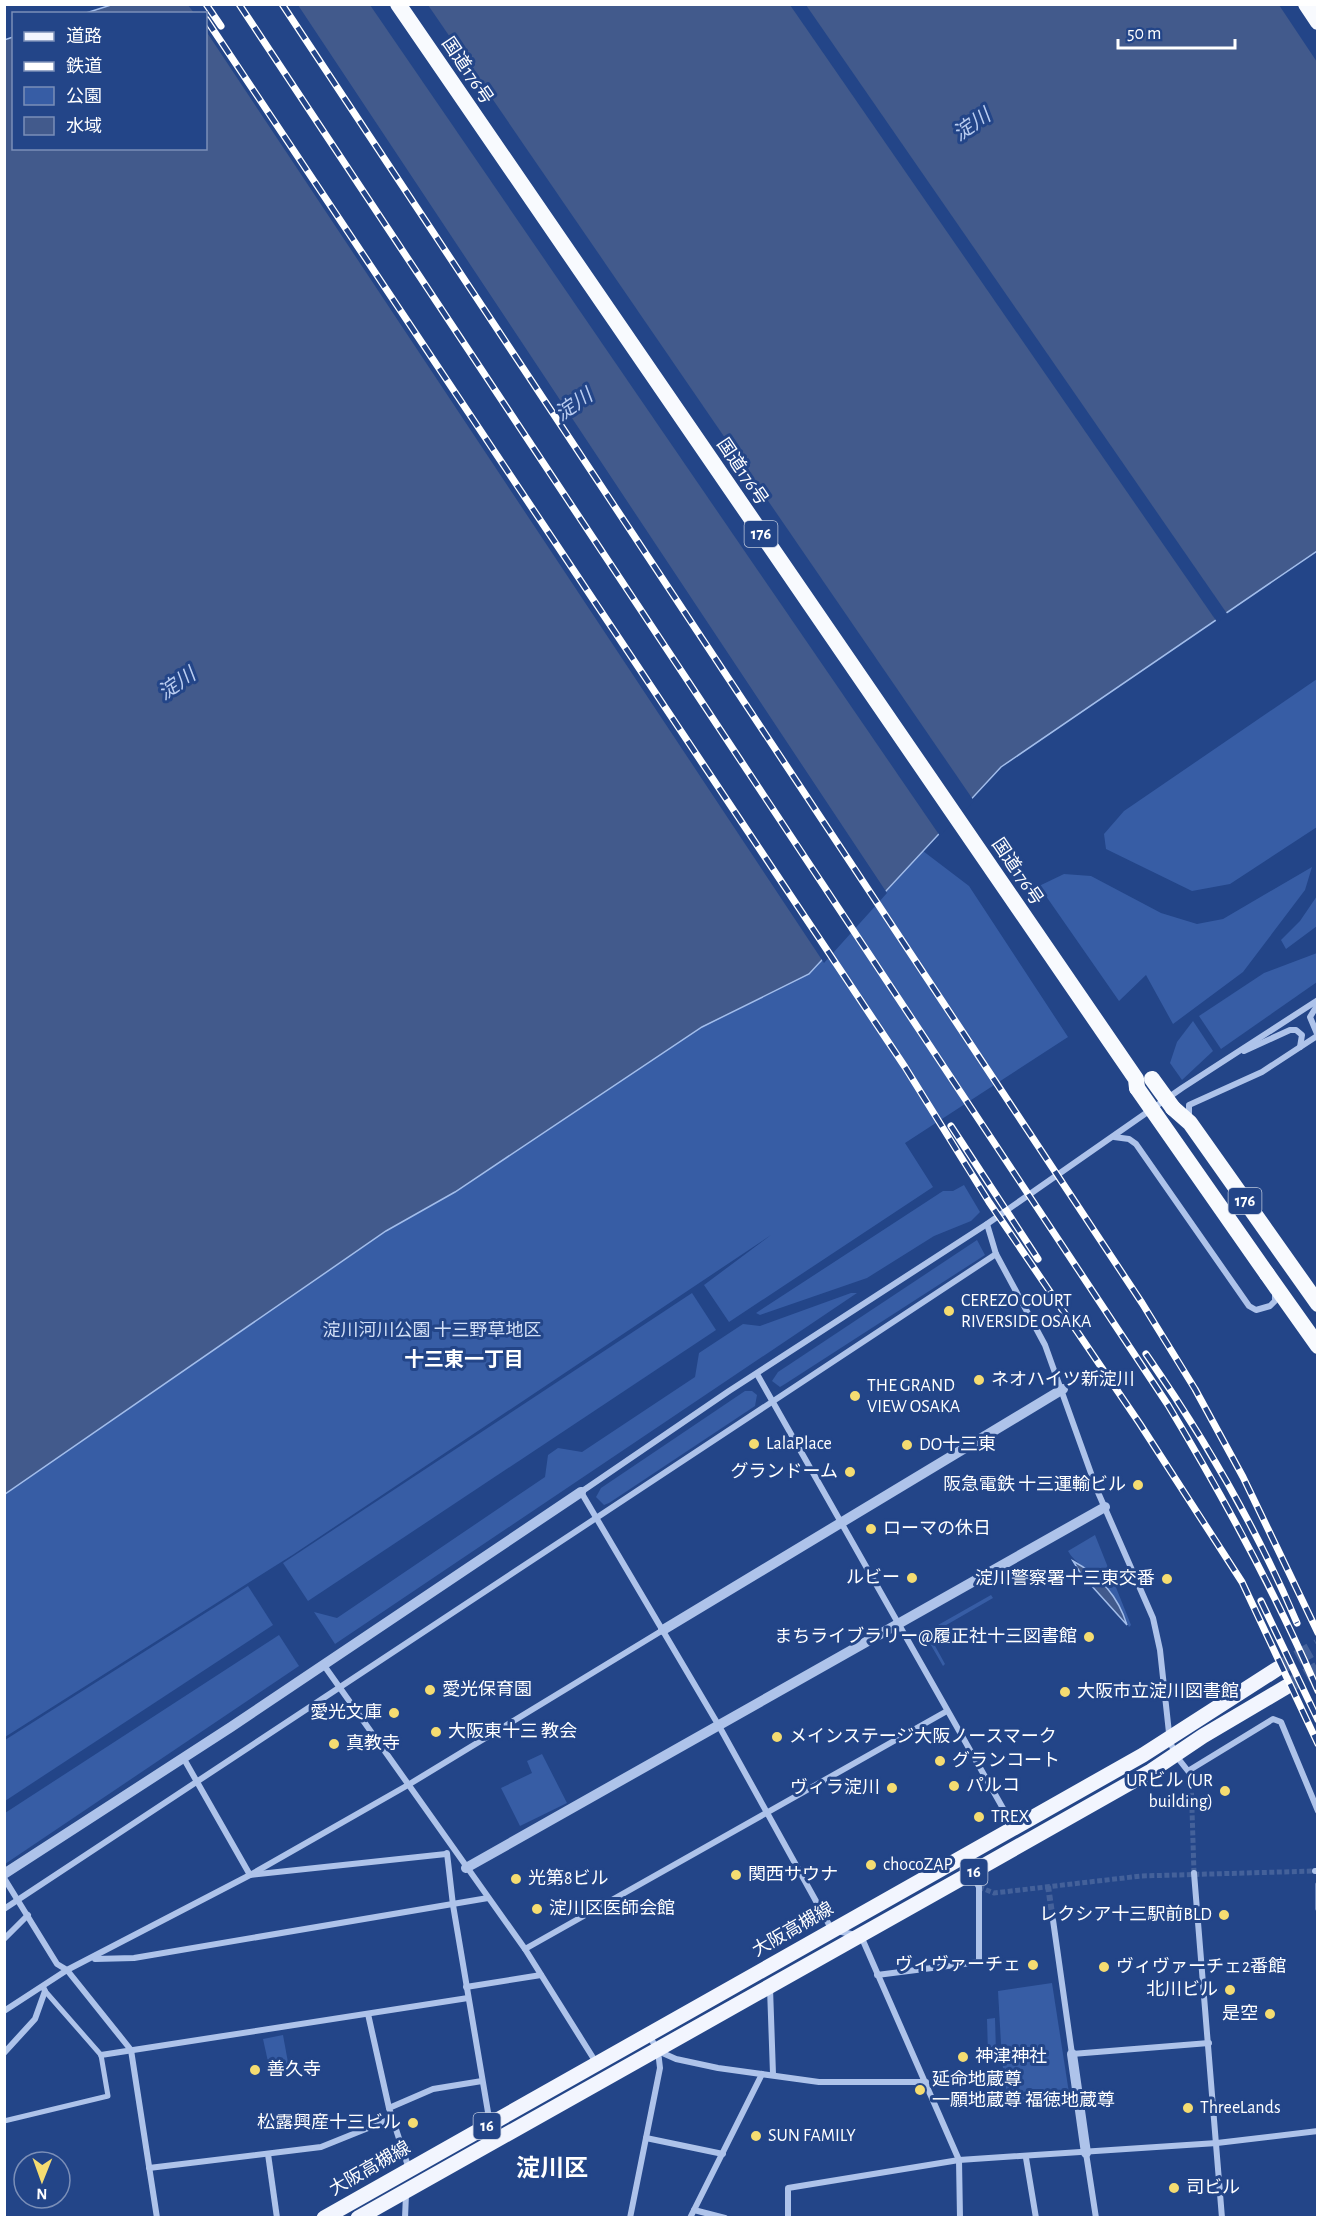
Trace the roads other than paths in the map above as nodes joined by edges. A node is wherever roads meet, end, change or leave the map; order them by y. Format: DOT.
graph roads {
  1 [pos="398,4"];
  2 [pos="1306,4"];
  3 [pos="1317,22"];
  4 [pos="1317,1000"];
  5 [pos="1317,1004"];
  6 [pos="1317,1036"];
  7 [pos="1300,1047"];
  8 [pos="1224,1060"];
  9 [pos="1142,1082"];
  10 [pos="1190,1123"];
  11 [pos="1114,1137"];
  12 [pos="987,1224"];
  13 [pos="996,1254"];
  14 [pos="1271,1280"];
  15 [pos="1316,1298"];
  16 [pos="1317,1346"];
  17 [pos="757,1374"];
  18 [pos="1063,1389"];
  19 [pos="771,1401"];
  20 [pos="581,1492"];
  21 [pos="1105,1507"];
  22 [pos="598,1517"];
  23 [pos="840,1522"];
  24 [pos="899,1625"];
  25 [pos="663,1630"];
  26 [pos="323,1664"];
  27 [pos="1277,1669"];
  28 [pos="1286,1687"];
  29 [pos="342,1689"];
  30 [pos="947,1711"];
  31 [pos="719,1726"];
  32 [pos="1170,1738"];
  33 [pos="1175,1754"];
  34 [pos="184,1759"];
  35 [pos="199,1782"];
  36 [pos="408,1785"];
  37 [pos="1317,1811"];
  38 [pos="767,1813"];
  39 [pos="1014,1827"];
  40 [pos="449,1852"];
  41 [pos="466,1868"];
  42 [pos="1194,1873"];
  43 [pos="250,1875"];
  44 [pos="4,1876"];
  45 [pos="975,1880"];
  46 [pos="1317,1884"];
  47 [pos="488,1898"];
  48 [pos="18,1901"];
  49 [pos="453,1905"];
  50 [pos="1317,1909"];
  51 [pos="4,1910"];
  52 [pos="28,1915"];
  53 [pos="1053,1920"];
  54 [pos="832,1930"];
  55 [pos="861,1936"];
  56 [pos="4,1939"];
  57 [pos="525,1949"];
  58 [pos="92,1959"];
  59 [pos="67,1970"];
  60 [pos="541,1975"];
  61 [pos="877,1975"];
  62 [pos="466,1987"];
  63 [pos="770,1988"];
  64 [pos="44,1989"];
  65 [pos="468,1998"];
  66 [pos="4,2011"];
  67 [pos="368,2014"];
  68 [pos="650,2035"];
  69 [pos="1209,2043"];
  70 [pos="131,2049"];
  71 [pos="658,2051"];
  72 [pos="4,2053"];
  73 [pos="1072,2054"];
  74 [pos="101,2055"];
  75 [pos="597,2064"];
  76 [pos="762,2074"];
  77 [pos="773,2074"];
  78 [pos="607,2080"];
  79 [pos="482,2081"];
  80 [pos="926,2082"];
  81 [pos="389,2108"];
  82 [pos="393,2118"];
  83 [pos="4,2121"];
  84 [pos="490,2124"];
  85 [pos="1317,2131"];
  86 [pos="646,2138"];
  87 [pos="1217,2143"];
  88 [pos="1086,2153"];
  89 [pos="268,2154"];
  90 [pos="723,2154"];
  91 [pos="1026,2158"];
  92 [pos="959,2160"];
  93 [pos="149,2168"];
  94 [pos="409,2169"];
  95 [pos="406,2190"];
  96 [pos="694,2210"];
  97 [pos="157,2217"];
  98 [pos="277,2217"];
  99 [pos="324,2217"];
  100 [pos="358,2217"];
  101 [pos="405,2217"];
  102 [pos="630,2217"];
  103 [pos="690,2217"];
  104 [pos="725,2217"];
  105 [pos="788,2217"];
  106 [pos="960,2217"];
  107 [pos="1036,2217"];
  108 [pos="1096,2217"];
  109 [pos="1222,2217"];
  1 -- 9 [label="highway, 国道176号 / 176"];
  2 -- 3 [label="highway"];
  4 -- 8 [label="street"];
  5 -- 6 [label="street"];
  6 -- 7 [label="street"];
  7 -- 8 [label="street"];
  7 -- 10 [label="street"];
  8 -- 11 [label="street"];
  9 -- 10 [label="highway, 国道176号 / 176, bridge"];
  9 -- 14 [label="highway, 国道176号 / 176, bridge"];
  10 -- 15 [label="highway, 国道176号 / 176"];
  11 -- 12 [label="street"];
  11 -- 14 [label="street"];
  12 -- 13 [label="street"];
  12 -- 17 [label="street"];
  13 -- 18 [label="street"];
  13 -- 19 [label="street"];
  14 -- 16 [label="highway, 国道176号 / 176"];
  17 -- 19 [label="street"];
  17 -- 20 [label="street"];
  18 -- 21 [label="street"];
  18 -- 23 [label="street"];
  19 -- 22 [label="street"];
  19 -- 23 [label="street"];
  20 -- 22 [label="street"];
  20 -- 26 [label="street"];
  21 -- 24 [label="street"];
  21 -- 32 [label="street"];
  22 -- 25 [label="street"];
  22 -- 29 [label="street"];
  23 -- 24 [label="street"];
  23 -- 25 [label="street"];
  24 -- 30 [label="street"];
  24 -- 31 [label="street"];
  25 -- 31 [label="street"];
  25 -- 36 [label="street"];
  26 -- 29 [label="street"];
  26 -- 34 [label="street"];
  27 -- 32 [label="main road, 大阪高槻線 / 16"];
  28 -- 33 [label="main road, 大阪高槻線 / 16"];
  29 -- 35 [label="street"];
  29 -- 36 [label="street"];
  30 -- 38 [label="street"];
  30 -- 39 [label="street"];
  31 -- 38 [label="street"];
  31 -- 41 [label="street"];
  32 -- 33 [label="street"];
  32 -- 39 [label="main road, 大阪高槻線 / 16"];
  33 -- 37 [label="street"];
  33 -- 45 [label="main road, 大阪高槻線 / 16"];
  34 -- 35 [label="street"];
  34 -- 44 [label="street"];
  35 -- 43 [label="street"];
  35 -- 48 [label="street"];
  36 -- 40 [label="street"];
  36 -- 43 [label="street"];
  38 -- 54 [label="street"];
  38 -- 57 [label="street"];
  39 -- 54 [label="main road, 大阪高槻線 / 16"];
  40 -- 41 [label="street"];
  40 -- 43 [label="street"];
  40 -- 49 [label="street"];
  41 -- 47 [label="street"];
  42 -- 69 [label="street"];
  43 -- 58 [label="street"];
  44 -- 48 [label="street"];
  45 -- 55 [label="main road, 大阪高槻線 / 16"];
  45 -- 61 [label="street"];
  46 -- 50 [label="street"];
  47 -- 49 [label="street"];
  47 -- 57 [label="street"];
  48 -- 51 [label="street"];
  48 -- 52 [label="street"];
  49 -- 58 [label="street"];
  49 -- 62 [label="street"];
  52 -- 56 [label="street"];
  52 -- 59 [label="street"];
  53 -- 73 [label="street"];
  54 -- 55 [label="street"];
  54 -- 68 [label="main road, 大阪高槻線 / 16"];
  55 -- 61 [label="street"];
  55 -- 63 [label="main road, 大阪高槻線 / 16"];
  57 -- 60 [label="street"];
  58 -- 59 [label="street"];
  59 -- 64 [label="street"];
  59 -- 70 [label="street"];
  60 -- 62 [label="street"];
  60 -- 75 [label="street"];
  61 -- 80 [label="street"];
  62 -- 65 [label="street"];
  63 -- 71 [label="main road, 大阪高槻線 / 16"];
  63 -- 77 [label="street"];
  64 -- 66 [label="street"];
  64 -- 72 [label="street"];
  64 -- 74 [label="street"];
  65 -- 67 [label="street"];
  65 -- 79 [label="street"];
  67 -- 70 [label="street"];
  67 -- 81 [label="street"];
  68 -- 71 [label="street"];
  68 -- 75 [label="main road, 大阪高槻線 / 16"];
  69 -- 73 [label="street"];
  69 -- 87 [label="street"];
  70 -- 74 [label="street"];
  70 -- 93 [label="street"];
  71 -- 76 [label="street"];
  71 -- 78 [label="main road, 大阪高槻線 / 16"];
  71 -- 86 [label="street"];
  73 -- 88 [label="street"];
  74 -- 83 [label="street"];
  75 -- 78 [label="street"];
  75 -- 84 [label="main road, 大阪高槻線 / 16"];
  76 -- 77 [label="street"];
  76 -- 90 [label="street"];
  77 -- 80 [label="street"];
  78 -- 95 [label="main road, 大阪高槻線 / 16"];
  79 -- 81 [label="street"];
  79 -- 84 [label="street"];
  80 -- 92 [label="street"];
  81 -- 82 [label="street"];
  82 -- 89 [label="street"];
  82 -- 94 [label="street"];
  84 -- 94 [label="main road, 大阪高槻線 / 16"];
  85 -- 87 [label="street"];
  86 -- 90 [label="street"];
  86 -- 102 [label="street"];
  87 -- 88 [label="street"];
  87 -- 109 [label="street"];
  88 -- 91 [label="street"];
  88 -- 108 [label="street"];
  89 -- 93 [label="street"];
  89 -- 98 [label="street"];
  90 -- 96 [label="street"];
  91 -- 92 [label="street"];
  91 -- 107 [label="street"];
  92 -- 105 [label="street"];
  92 -- 106 [label="street"];
  93 -- 97 [label="street"];
  94 -- 99 [label="main road, 大阪高槻線 / 16"];
  95 -- 100 [label="main road, 大阪高槻線 / 16"];
  95 -- 101 [label="street"];
  96 -- 103 [label="street"];
  96 -- 104 [label="street"];
}
